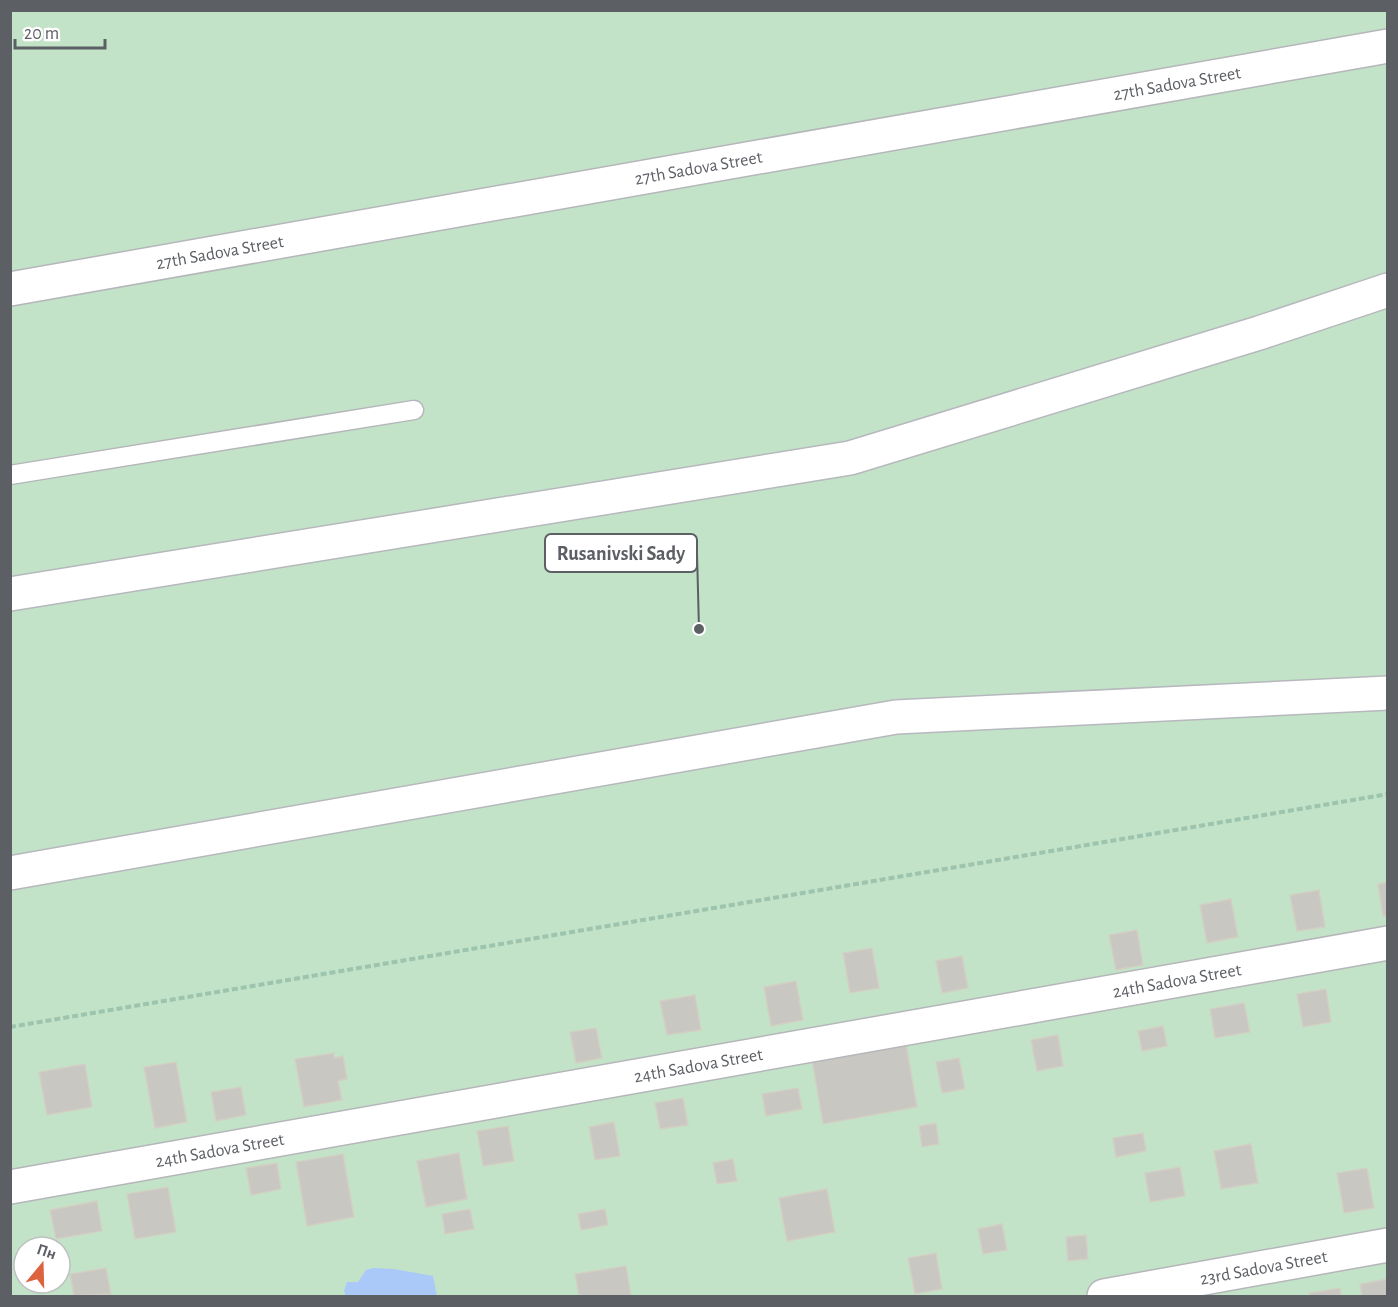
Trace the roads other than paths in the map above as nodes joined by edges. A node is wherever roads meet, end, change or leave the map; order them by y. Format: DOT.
graph roads {
  1 [pos="1388,46"];
  2 [pos="10,289"];
  3 [pos="1388,290"];
  4 [pos="414,410"];
  5 [pos="10,475"];
  6 [pos="10,594"];
  7 [pos="1388,693"];
  8 [pos="10,873"];
  9 [pos="1388,943"];
  10 [pos="10,1187"];
  11 [pos="1388,1245"];
  12 [pos="1104,1296"];
  1 -- 2 [label="street, 27th Sadova Street"];
  3 -- 6 [label="street"];
  4 -- 5 [label="lane"];
  7 -- 8 [label="street"];
  9 -- 10 [label="street, 24th Sadova Street"];
  11 -- 12 [label="street, 23rd Sadova Street"];
}
